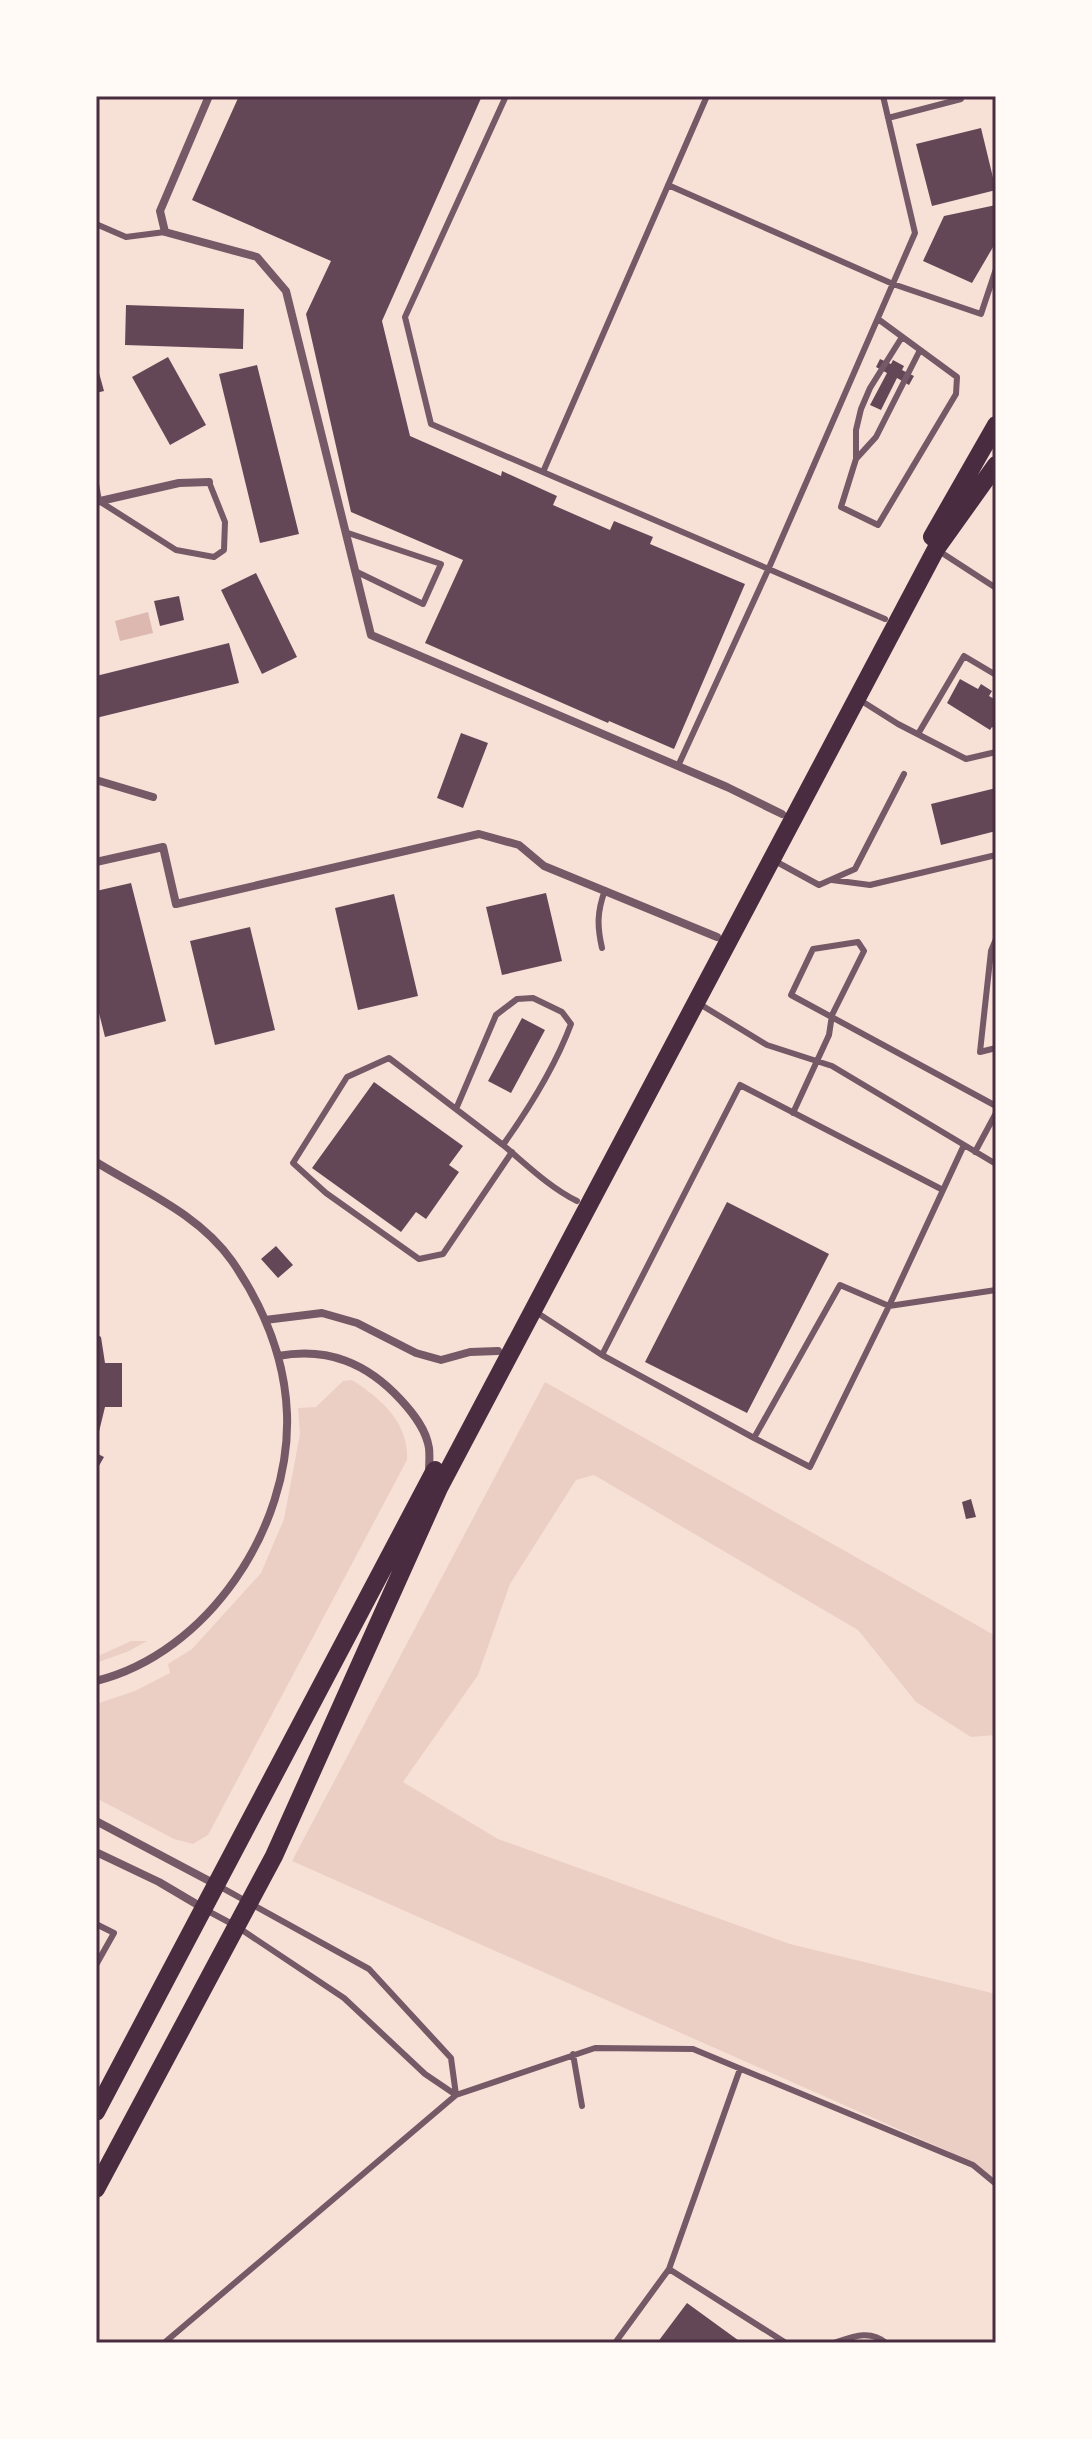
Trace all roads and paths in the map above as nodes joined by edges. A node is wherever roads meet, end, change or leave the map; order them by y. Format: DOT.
graph roads {
  1 [pos="209,96"];
  2 [pos="506,96"];
  3 [pos="707,96"];
  4 [pos="883,96"];
  5 [pos="960,96"];
  6 [pos="888,118"];
  7 [pos="668,185"];
  8 [pos="96,224"];
  9 [pos="165,232"];
  10 [pos="996,269"];
  11 [pos="893,284"];
  12 [pos="878,319"];
  13 [pos="902,337"];
  14 [pos="920,350"];
  15 [pos="996,425"];
  16 [pos="856,459"];
  17 [pos="996,465"];
  18 [pos="543,472"];
  19 [pos="209,482"];
  20 [pos="96,484"];
  21 [pos="97,501"];
  22 [pos="344,532"];
  23 [pos="936,549"];
  24 [pos="768,570"];
  25 [pos="355,571"];
  26 [pos="996,588"];
  27 [pos="885,619"];
  28 [pos="996,675"];
  29 [pos="857,698"];
  30 [pos="918,734"];
  31 [pos="996,752"];
  32 [pos="678,766"];
  33 [pos="904,774"];
  34 [pos="96,780"];
  35 [pos="153,797"];
  36 [pos="782,814"];
  37 [pos="996,855"];
  38 [pos="772,859"];
  39 [pos="96,862"];
  40 [pos="831,879"];
  41 [pos="605,890"];
  42 [pos="717,937"];
  43 [pos="996,939"];
  44 [pos="602,948"];
  45 [pos="696,1002"];
  46 [pos="832,1015"];
  47 [pos="996,1048"];
  48 [pos="816,1062"];
  49 [pos="996,1106"];
  50 [pos="456,1109"];
  51 [pos="793,1113"];
  52 [pos="996,1113"];
  53 [pos="503,1145"];
  54 [pos="964,1145"];
  55 [pos="512,1152"];
  56 [pos="975,1152"];
  57 [pos="96,1162"];
  58 [pos="996,1164"];
  59 [pos="943,1190"];
  60 [pos="577,1201"];
  61 [pos="996,1290"];
  62 [pos="889,1306"];
  63 [pos="533,1310"];
  64 [pos="265,1320"];
  65 [pos="498,1351"];
  66 [pos="602,1355"];
  67 [pos="278,1356"];
  68 [pos="754,1438"];
  69 [pos="430,1480"];
  70 [pos="96,1681"];
  71 [pos="96,1821"];
  72 [pos="96,1852"];
  73 [pos="216,1884"];
  74 [pos="249,1903"];
  75 [pos="203,1908"];
  76 [pos="96,1924"];
  77 [pos="236,1926"];
  78 [pos="96,1965"];
  79 [pos="573,2054"];
  80 [pos="740,2069"];
  81 [pos="456,2095"];
  82 [pos="582,2106"];
  83 [pos="96,2112"];
  84 [pos="996,2184"];
  85 [pos="96,2189"];
  86 [pos="669,2269"];
  87 [pos="164,2343"];
  88 [pos="615,2343"];
  89 [pos="786,2343"];
  90 [pos="834,2343"];
  91 [pos="886,2343"];
  1 -- 9 [label="street"];
  2 -- 18 [label="lane"];
  3 -- 7 [label="lane"];
  4 -- 6 [label="lane"];
  5 -- 6 [label="lane"];
  6 -- 11 [label="lane"];
  7 -- 11 [label="lane"];
  7 -- 18 [label="lane"];
  8 -- 9 [label="lane"];
  9 -- 22 [label="street"];
  10 -- 11 [label="lane"];
  11 -- 12 [label="lane"];
  12 -- 13 [label="lane"];
  12 -- 24 [label="lane"];
  13 -- 14 [label="lane"];
  13 -- 16 [label="lane"];
  14 -- 16 [label="lane"];
  14 -- 16 [label="lane"];
  15 -- 27 [label="main road"];
  17 -- 23 [label="main road"];
  18 -- 24 [label="lane"];
  19 -- 21 [label="street"];
  19 -- 21 [label="lane"];
  20 -- 21 [label="lane"];
  22 -- 25 [label="street"];
  22 -- 25 [label="lane"];
  23 -- 26 [label="lane"];
  23 -- 29 [label="main road"];
  24 -- 27 [label="lane"];
  24 -- 32 [label="lane"];
  25 -- 32 [label="street"];
  27 -- 36 [label="main road"];
  28 -- 30 [label="lane"];
  29 -- 30 [label="lane"];
  29 -- 38 [label="main road"];
  30 -- 31 [label="lane"];
  32 -- 36 [label="street"];
  33 -- 40 [label="lane"];
  34 -- 35 [label="street"];
  36 -- 42 [label="main road"];
  37 -- 40 [label="lane"];
  38 -- 40 [label="lane"];
  38 -- 45 [label="main road"];
  39 -- 41 [label="street"];
  41 -- 42 [label="street"];
  41 -- 44 [label="lane"];
  42 -- 60 [label="main road"];
  43 -- 47 [label="lane"];
  45 -- 48 [label="lane"];
  45 -- 63 [label="main road"];
  46 -- 46 [label="lane"];
  46 -- 48 [label="lane"];
  46 -- 49 [label="lane"];
  48 -- 51 [label="lane"];
  48 -- 54 [label="lane"];
  50 -- 53 [label="lane"];
  50 -- 53 [label="lane"];
  50 -- 55 [label="lane"];
  51 -- 59 [label="lane"];
  51 -- 66 [label="lane"];
  52 -- 56 [label="lane"];
  53 -- 55 [label="lane"];
  54 -- 56 [label="lane"];
  54 -- 59 [label="lane"];
  55 -- 60 [label="lane"];
  56 -- 58 [label="lane"];
  57 -- 64 [label="street"];
  59 -- 62 [label="lane"];
  60 -- 65 [label="main road"];
  61 -- 62 [label="lane"];
  62 -- 68 [label="lane"];
  62 -- 68 [label="lane"];
  63 -- 66 [label="lane"];
  63 -- 74 [label="main road"];
  64 -- 65 [label="street"];
  64 -- 67 [label="street"];
  65 -- 69 [label="main road"];
  66 -- 68 [label="lane"];
  67 -- 69 [label="street"];
  67 -- 70 [label="street"];
  69 -- 73 [label="main road"];
  71 -- 73 [label="street"];
  72 -- 75 [label="street"];
  73 -- 74 [label="lane"];
  73 -- 75 [label="main road"];
  74 -- 77 [label="main road"];
  74 -- 81 [label="lane"];
  75 -- 77 [label="lane"];
  75 -- 83 [label="main road"];
  76 -- 78 [label="lane"];
  77 -- 81 [label="lane"];
  77 -- 85 [label="main road"];
  79 -- 80 [label="lane"];
  79 -- 81 [label="lane"];
  79 -- 82 [label="lane"];
  80 -- 84 [label="lane"];
  80 -- 86 [label="lane"];
  81 -- 87 [label="lane"];
  86 -- 88 [label="lane"];
  86 -- 89 [label="lane"];
  90 -- 91 [label="lane"];
}
